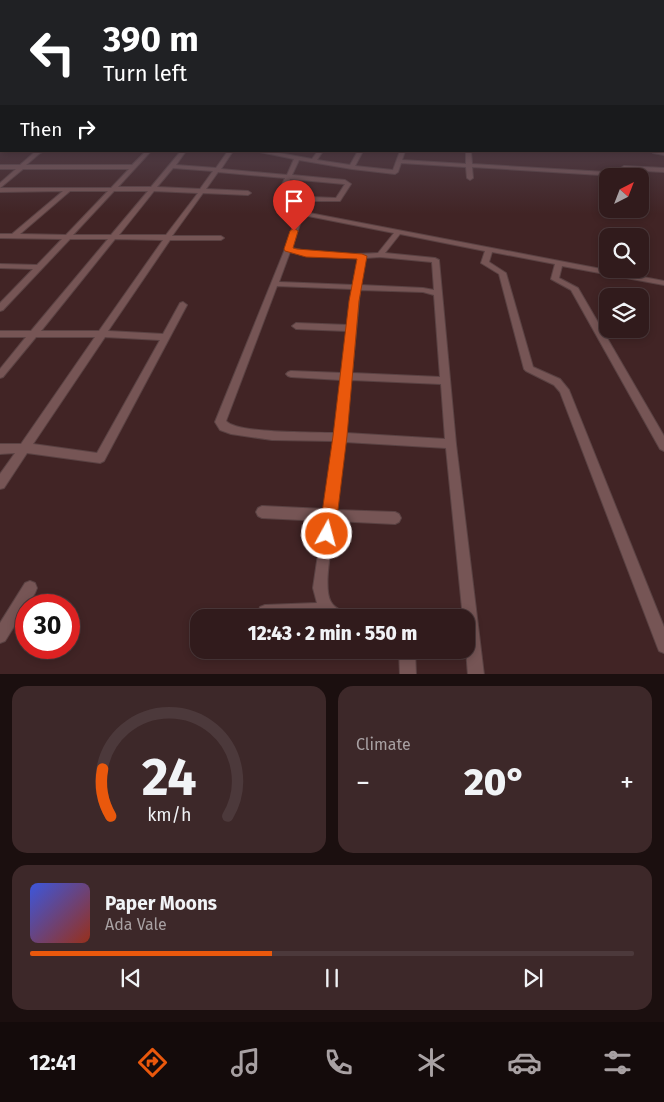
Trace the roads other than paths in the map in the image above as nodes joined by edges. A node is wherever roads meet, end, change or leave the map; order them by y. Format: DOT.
graph roads {
  1 [pos="38,152"];
  2 [pos="148,152"];
  3 [pos="183,152"];
  4 [pos="230,152"];
  5 [pos="320,152"];
  6 [pos="360,152"];
  7 [pos="403,152"];
  8 [pos="468,152"];
  9 [pos="655,152"];
  10 [pos="279,153"];
  11 [pos="664,153"];
  12 [pos="297,158"];
  13 [pos="313,161"];
  14 [pos="400,161"];
  15 [pos="468,165"];
  16 [pos="172,166"];
  17 [pos="0,167"];
  18 [pos="22,167"];
  19 [pos="134,167"];
  20 [pos="352,167"];
  21 [pos="218,170"];
  22 [pos="664,170"];
  23 [pos="289,176"];
  24 [pos="470,178"];
  25 [pos="0,186"];
  26 [pos="114,189"];
  27 [pos="153,189"];
  28 [pos="283,189"];
  29 [pos="0,190"];
  30 [pos="68,190"];
  31 [pos="200,190"];
  32 [pos="248,193"];
  33 [pos="300,213"];
  34 [pos="398,232"];
  35 [pos="0,236"];
  36 [pos="14,236"];
  37 [pos="69,236"];
  38 [pos="115,236"];
  39 [pos="168,237"];
  40 [pos="221,238"];
  41 [pos="288,249"];
  42 [pos="490,249"];
  43 [pos="362,256"];
  44 [pos="380,256"];
  45 [pos="559,263"];
  46 [pos="0,266"];
  47 [pos="38,266"];
  48 [pos="664,283"];
  49 [pos="274,284"];
  50 [pos="356,288"];
  51 [pos="438,293"];
  52 [pos="183,305"];
  53 [pos="0,308"];
  54 [pos="296,326"];
  55 [pos="351,328"];
  56 [pos="0,334"];
  57 [pos="35,334"];
  58 [pos="101,334"];
  59 [pos="165,337"];
  60 [pos="291,374"];
  61 [pos="0,375"];
  62 [pos="346,375"];
  63 [pos="446,381"];
  64 [pos="340,436"];
  65 [pos="451,444"];
  66 [pos="664,446"];
  67 [pos="25,448"];
  68 [pos="0,449"];
  69 [pos="0,484"];
  70 [pos="262,512"];
  71 [pos="329,516"];
  72 [pos="394,518"];
  73 [pos="30,588"];
  74 [pos="326,609"];
  75 [pos="0,636"];
  76 [pos="664,646"];
  77 [pos="407,659"];
  78 [pos="408,674"];
  79 [pos="476,674"];
  1 -- 18 [label="street"];
  2 -- 19 [label="street"];
  3 -- 16 [label="street"];
  4 -- 21 [label="street"];
  5 -- 13 [label="street"];
  6 -- 20 [label="street"];
  7 -- 14 [label="street"];
  8 -- 15 [label="street"];
  9 -- 11 [label="street"];
  10 -- 12 [label="street"];
  12 -- 13 [label="street"];
  12 -- 23 [label="street"];
  13 -- 20 [label="street"];
  14 -- 15 [label="street"];
  14 -- 20 [label="street"];
  15 -- 22 [label="street"];
  15 -- 24 [label="street"];
  16 -- 21 [label="street"];
  16 -- 27 [label="street"];
  17 -- 18 [label="street"];
  18 -- 19 [label="street"];
  18 -- 25 [label="street"];
  19 -- 26 [label="street"];
  21 -- 23 [label="street"];
  21 -- 31 [label="street"];
  23 -- 28 [label="street"];
  23 -- 33 [label="street"];
  26 -- 27 [label="street"];
  26 -- 30 [label="street"];
  26 -- 37 [label="street"];
  27 -- 31 [label="street"];
  27 -- 38 [label="street"];
  29 -- 30 [label="street"];
  30 -- 36 [label="street"];
  31 -- 32 [label="street"];
  31 -- 39 [label="street"];
  33 -- 34 [label="street"];
  33 -- 41 [label="street"];
  34 -- 42 [label="street"];
  34 -- 44 [label="street"];
  35 -- 36 [label="street"];
  36 -- 37 [label="street"];
  37 -- 38 [label="street"];
  37 -- 47 [label="street"];
  38 -- 39 [label="street"];
  38 -- 57 [label="street"];
  39 -- 40 [label="street"];
  39 -- 58 [label="street"];
  41 -- 43 [label="street"];
  41 -- 49 [label="street"];
  42 -- 45 [label="street"];
  42 -- 76 [label="street"];
  43 -- 44 [label="street"];
  43 -- 50 [label="street"];
  44 -- 51 [label="street"];
  45 -- 48 [label="street"];
  45 -- 66 [label="street"];
  46 -- 47 [label="street"];
  47 -- 53 [label="street"];
  49 -- 50 [label="street"];
  49 -- 64 [label="street"];
  50 -- 51 [label="street"];
  50 -- 55 [label="street"];
  51 -- 63 [label="street"];
  52 -- 59 [label="street"];
  54 -- 55 [label="street"];
  55 -- 62 [label="street"];
  56 -- 57 [label="street"];
  57 -- 58 [label="street"];
  57 -- 61 [label="street"];
  58 -- 59 [label="street"];
  58 -- 67 [label="street"];
  59 -- 67 [label="street"];
  60 -- 62 [label="street"];
  62 -- 63 [label="street"];
  62 -- 64 [label="street"];
  63 -- 65 [label="street"];
  64 -- 65 [label="street"];
  64 -- 71 [label="street"];
  65 -- 79 [label="street"];
  67 -- 68 [label="street"];
  67 -- 69 [label="street"];
  70 -- 71 [label="street"];
  71 -- 72 [label="street"];
  71 -- 74 [label="street"];
  73 -- 75 [label="street"];
  77 -- 78 [label="street"];
}
